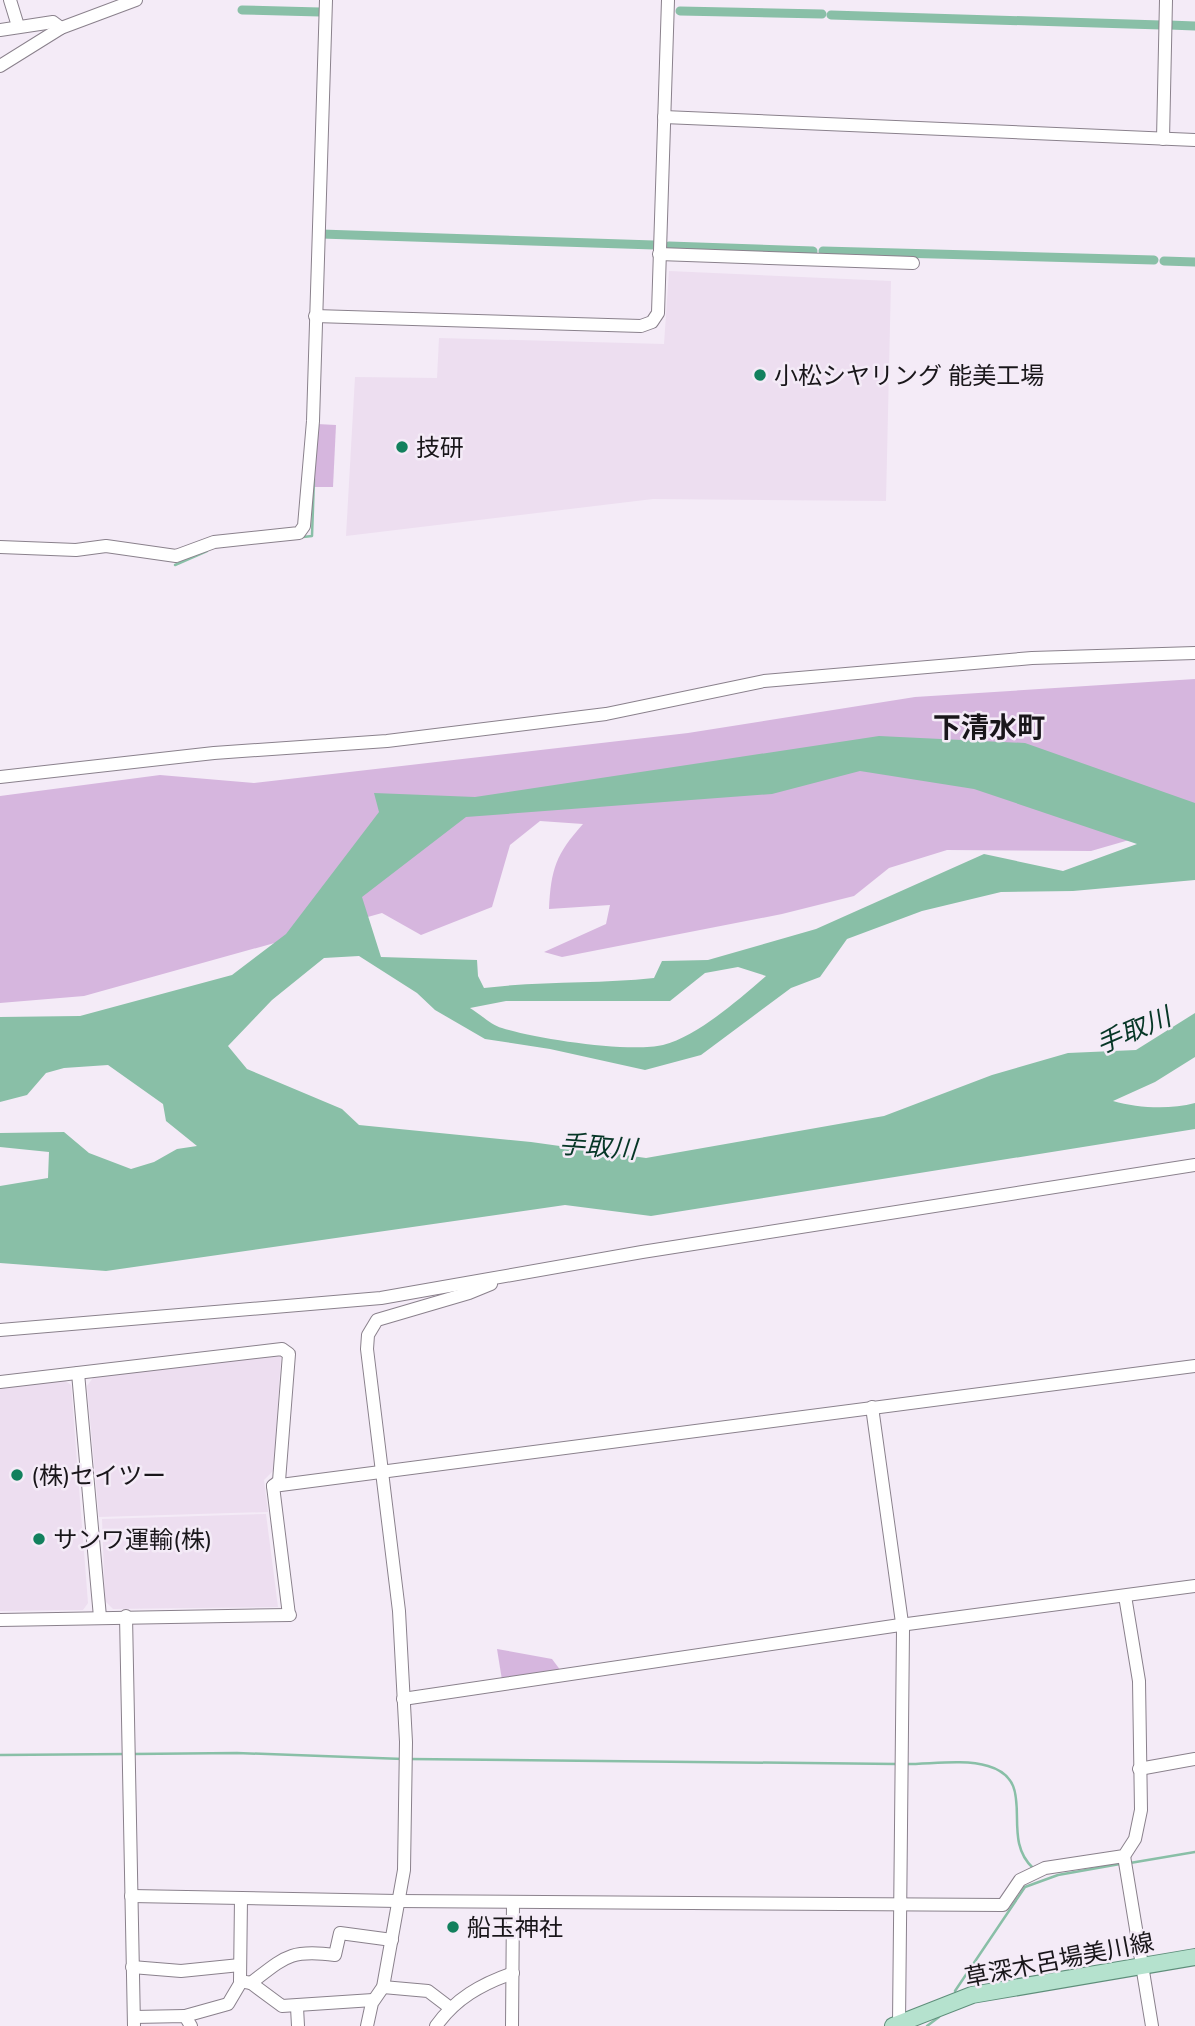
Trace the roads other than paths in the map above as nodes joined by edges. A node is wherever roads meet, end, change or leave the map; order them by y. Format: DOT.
graph roads {
  1 [pos="10,0"];
  2 [pos="136,0"];
  3 [pos="326,0"];
  4 [pos="668,0"];
  5 [pos="1166,0"];
  6 [pos="18,26"];
  7 [pos="61,28"];
  8 [pos="0,30"];
  9 [pos="0,66"];
  10 [pos="664,117"];
  11 [pos="1163,139"];
  12 [pos="1195,140"];
  13 [pos="659,254"];
  14 [pos="913,263"];
  15 [pos="315,316"];
  16 [pos="0,547"];
  17 [pos="1195,653"];
  18 [pos="0,778"];
  19 [pos="1195,1165"];
  20 [pos="496,1279"];
  21 [pos="0,1330"];
  22 [pos="1195,1366"];
  23 [pos="78,1373"];
  24 [pos="0,1382"];
  25 [pos="872,1407"];
  26 [pos="382,1472"];
  27 [pos="273,1486"];
  28 [pos="1195,1586"];
  29 [pos="1125,1596"];
  30 [pos="126,1616"];
  31 [pos="100,1617"];
  32 [pos="0,1620"];
  33 [pos="900,1625"];
  34 [pos="403,1699"];
  35 [pos="1195,1759"];
  36 [pos="1139,1769"];
  37 [pos="1125,1861"];
  38 [pos="131,1896"];
  39 [pos="241,1898"];
  40 [pos="397,1901"];
  41 [pos="513,1902"];
  42 [pos="901,1904"];
  43 [pos="392,1940"];
  44 [pos="1195,1956"];
  45 [pos="240,1965"];
  46 [pos="1142,1965"];
  47 [pos="132,1967"];
  48 [pos="513,1973"];
  49 [pos="246,1983"];
  50 [pos="383,1987"];
  51 [pos="373,2000"];
  52 [pos="297,2007"];
  53 [pos="449,2007"];
  54 [pos="134,2021"];
  55 [pos="188,2021"];
  56 [pos="896,2024"];
  57 [pos="298,2026"];
  58 [pos="368,2026"];
  59 [pos="436,2026"];
  60 [pos="512,2026"];
  61 [pos="1152,2026"];
  1 -- 6 [label="street"];
  2 -- 7 [label="street"];
  3 -- 15 [label="street"];
  4 -- 10 [label="street"];
  5 -- 11 [label="street"];
  6 -- 7 [label="street"];
  6 -- 8 [label="street"];
  7 -- 9 [label="street"];
  10 -- 11 [label="street"];
  10 -- 13 [label="street"];
  11 -- 12 [label="street"];
  13 -- 14 [label="street"];
  13 -- 15 [label="street"];
  15 -- 16 [label="street"];
  17 -- 18 [label="street"];
  19 -- 20 [label="street"];
  20 -- 21 [label="street"];
  20 -- 26 [label="street"];
  22 -- 25 [label="street"];
  23 -- 24 [label="street"];
  23 -- 27 [label="street"];
  23 -- 31 [label="street"];
  25 -- 26 [label="street"];
  25 -- 33 [label="street"];
  26 -- 27 [label="street"];
  26 -- 34 [label="street"];
  27 -- 30 [label="street"];
  28 -- 29 [label="street"];
  29 -- 33 [label="street"];
  29 -- 36 [label="street"];
  30 -- 31 [label="street"];
  30 -- 38 [label="street"];
  31 -- 32 [label="street"];
  33 -- 34 [label="street"];
  33 -- 42 [label="street"];
  34 -- 40 [label="street"];
  35 -- 36 [label="street"];
  36 -- 37 [label="street"];
  37 -- 42 [label="street"];
  37 -- 46 [label="street"];
  38 -- 39 [label="street"];
  38 -- 47 [label="street"];
  39 -- 40 [label="street"];
  39 -- 45 [label="street"];
  40 -- 41 [label="street"];
  40 -- 43 [label="street"];
  41 -- 42 [label="street"];
  41 -- 48 [label="street"];
  42 -- 56 [label="street"];
  43 -- 49 [label="street"];
  43 -- 50 [label="street"];
  44 -- 46 [label="main road, 草深木呂場美川線"];
  45 -- 47 [label="street"];
  45 -- 49 [label="street"];
  46 -- 56 [label="main road, 草深木呂場美川線"];
  46 -- 61 [label="street"];
  47 -- 54 [label="street"];
  48 -- 53 [label="street"];
  48 -- 60 [label="street"];
  49 -- 52 [label="street"];
  49 -- 55 [label="street"];
  50 -- 51 [label="street"];
  50 -- 53 [label="street"];
  51 -- 52 [label="street"];
  51 -- 58 [label="street"];
  52 -- 57 [label="street"];
  53 -- 59 [label="street"];
  54 -- 55 [label="street"];
}
